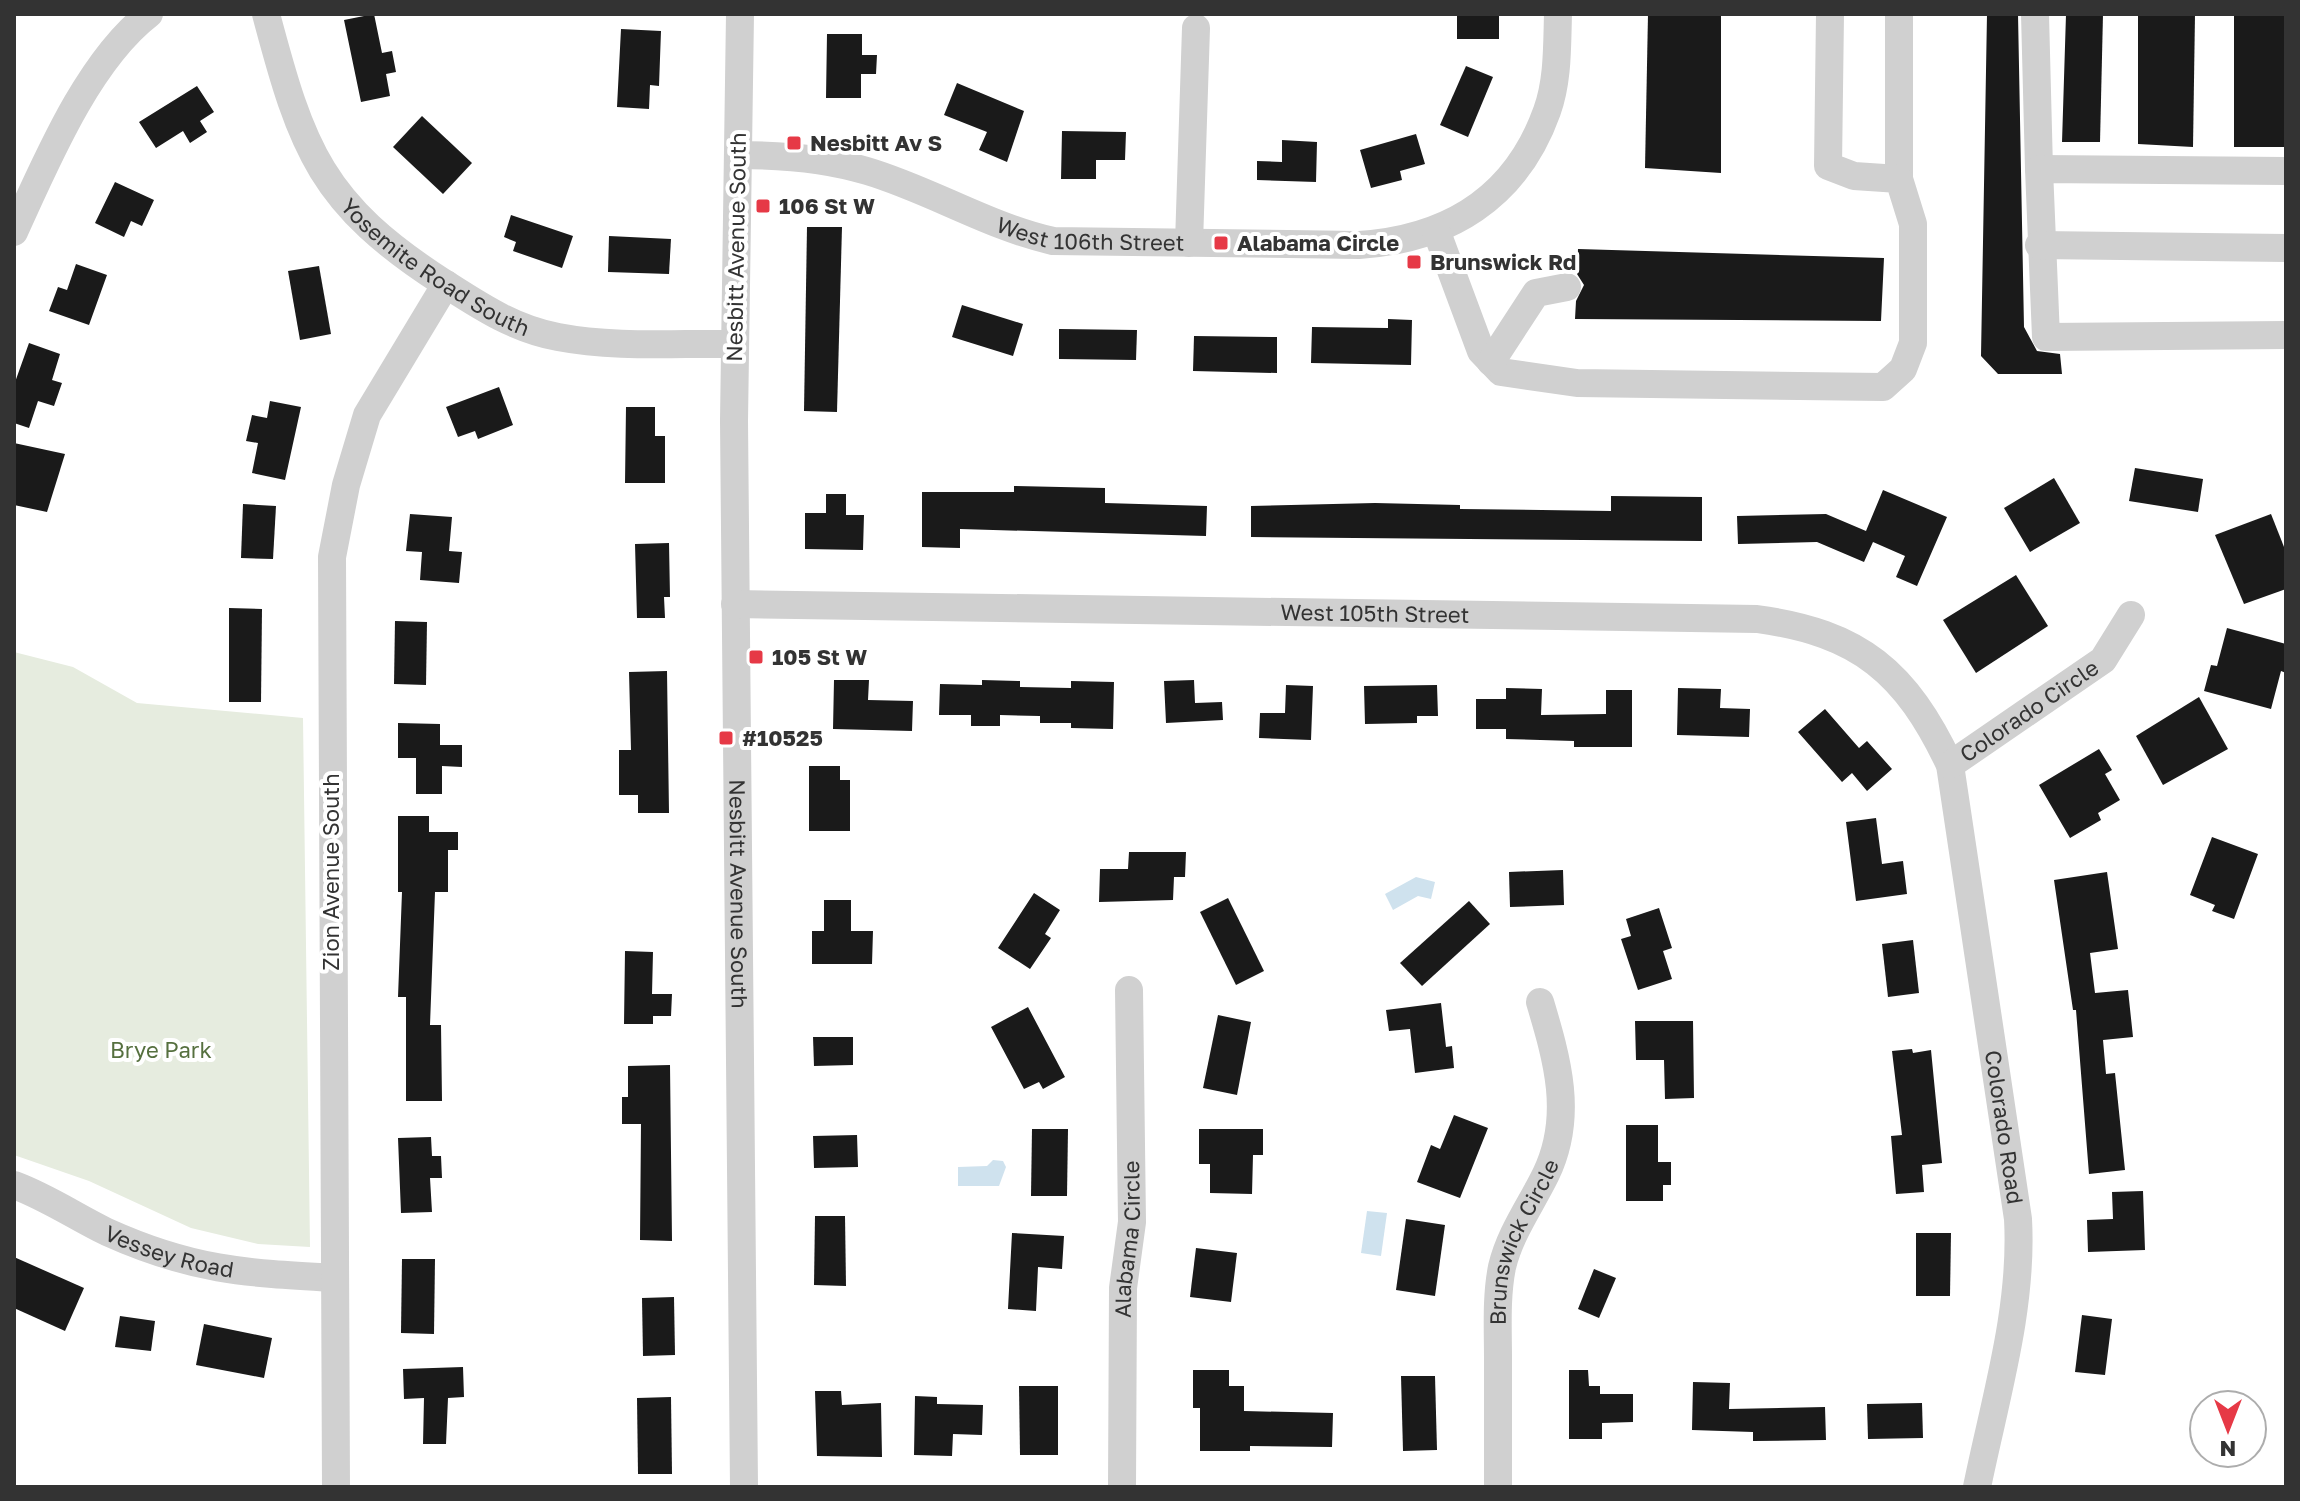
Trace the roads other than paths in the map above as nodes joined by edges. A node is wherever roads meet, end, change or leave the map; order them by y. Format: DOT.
graph roads {
  1 [pos="149,14"];
  2 [pos="266,14"];
  3 [pos="740,14"];
  4 [pos="1558,14"];
  5 [pos="1830,14"];
  6 [pos="1899,14"];
  7 [pos="2035,14"];
  8 [pos="1196,28"];
  9 [pos="738,155"];
  10 [pos="2039,169"];
  11 [pos="2286,171"];
  12 [pos="1899,179"];
  13 [pos="1436,230"];
  14 [pos="14,232"];
  15 [pos="1189,243"];
  16 [pos="2039,245"];
  17 [pos="2286,248"];
  18 [pos="446,284"];
  19 [pos="1567,287"];
  20 [pos="2286,335"];
  21 [pos="734,344"];
  22 [pos="1491,362"];
  23 [pos="735,604"];
  24 [pos="2131,615"];
  25 [pos="1950,765"];
  26 [pos="1129,990"];
  27 [pos="1540,1002"];
  28 [pos="14,1185"];
  29 [pos="334,1278"];
  30 [pos="336,1487"];
  31 [pos="744,1487"];
  32 [pos="1122,1487"];
  33 [pos="1498,1487"];
  34 [pos="1977,1487"];
  1 -- 14 [label="street"];
  2 -- 18 [label="street, Yosemite Road South"];
  3 -- 9 [label="street, Nesbitt Avenue South"];
  4 -- 13 [label="street, West 106th Street"];
  5 -- 12 [label="street"];
  6 -- 12 [label="street"];
  7 -- 10 [label="street"];
  8 -- 15 [label="street"];
  9 -- 15 [label="street, West 106th Street"];
  9 -- 21 [label="street, Nesbitt Avenue South"];
  10 -- 11 [label="street"];
  10 -- 16 [label="street"];
  12 -- 22 [label="street"];
  13 -- 15 [label="street, West 106th Street"];
  13 -- 22 [label="street"];
  16 -- 17 [label="street"];
  16 -- 20 [label="street"];
  18 -- 21 [label="street, Yosemite Road South"];
  18 -- 29 [label="street, Zion Avenue South"];
  19 -- 22 [label="street"];
  21 -- 23 [label="street, Nesbitt Avenue South"];
  23 -- 25 [label="street, West 105th Street"];
  23 -- 31 [label="street, Nesbitt Avenue South"];
  24 -- 25 [label="street, Colorado Circle"];
  25 -- 34 [label="street, Colorado Road"];
  26 -- 32 [label="street, Alabama Circle"];
  27 -- 33 [label="street, Brunswick Circle"];
  28 -- 29 [label="street, Vessey Road"];
  29 -- 30 [label="street, Zion Avenue South"];
}
